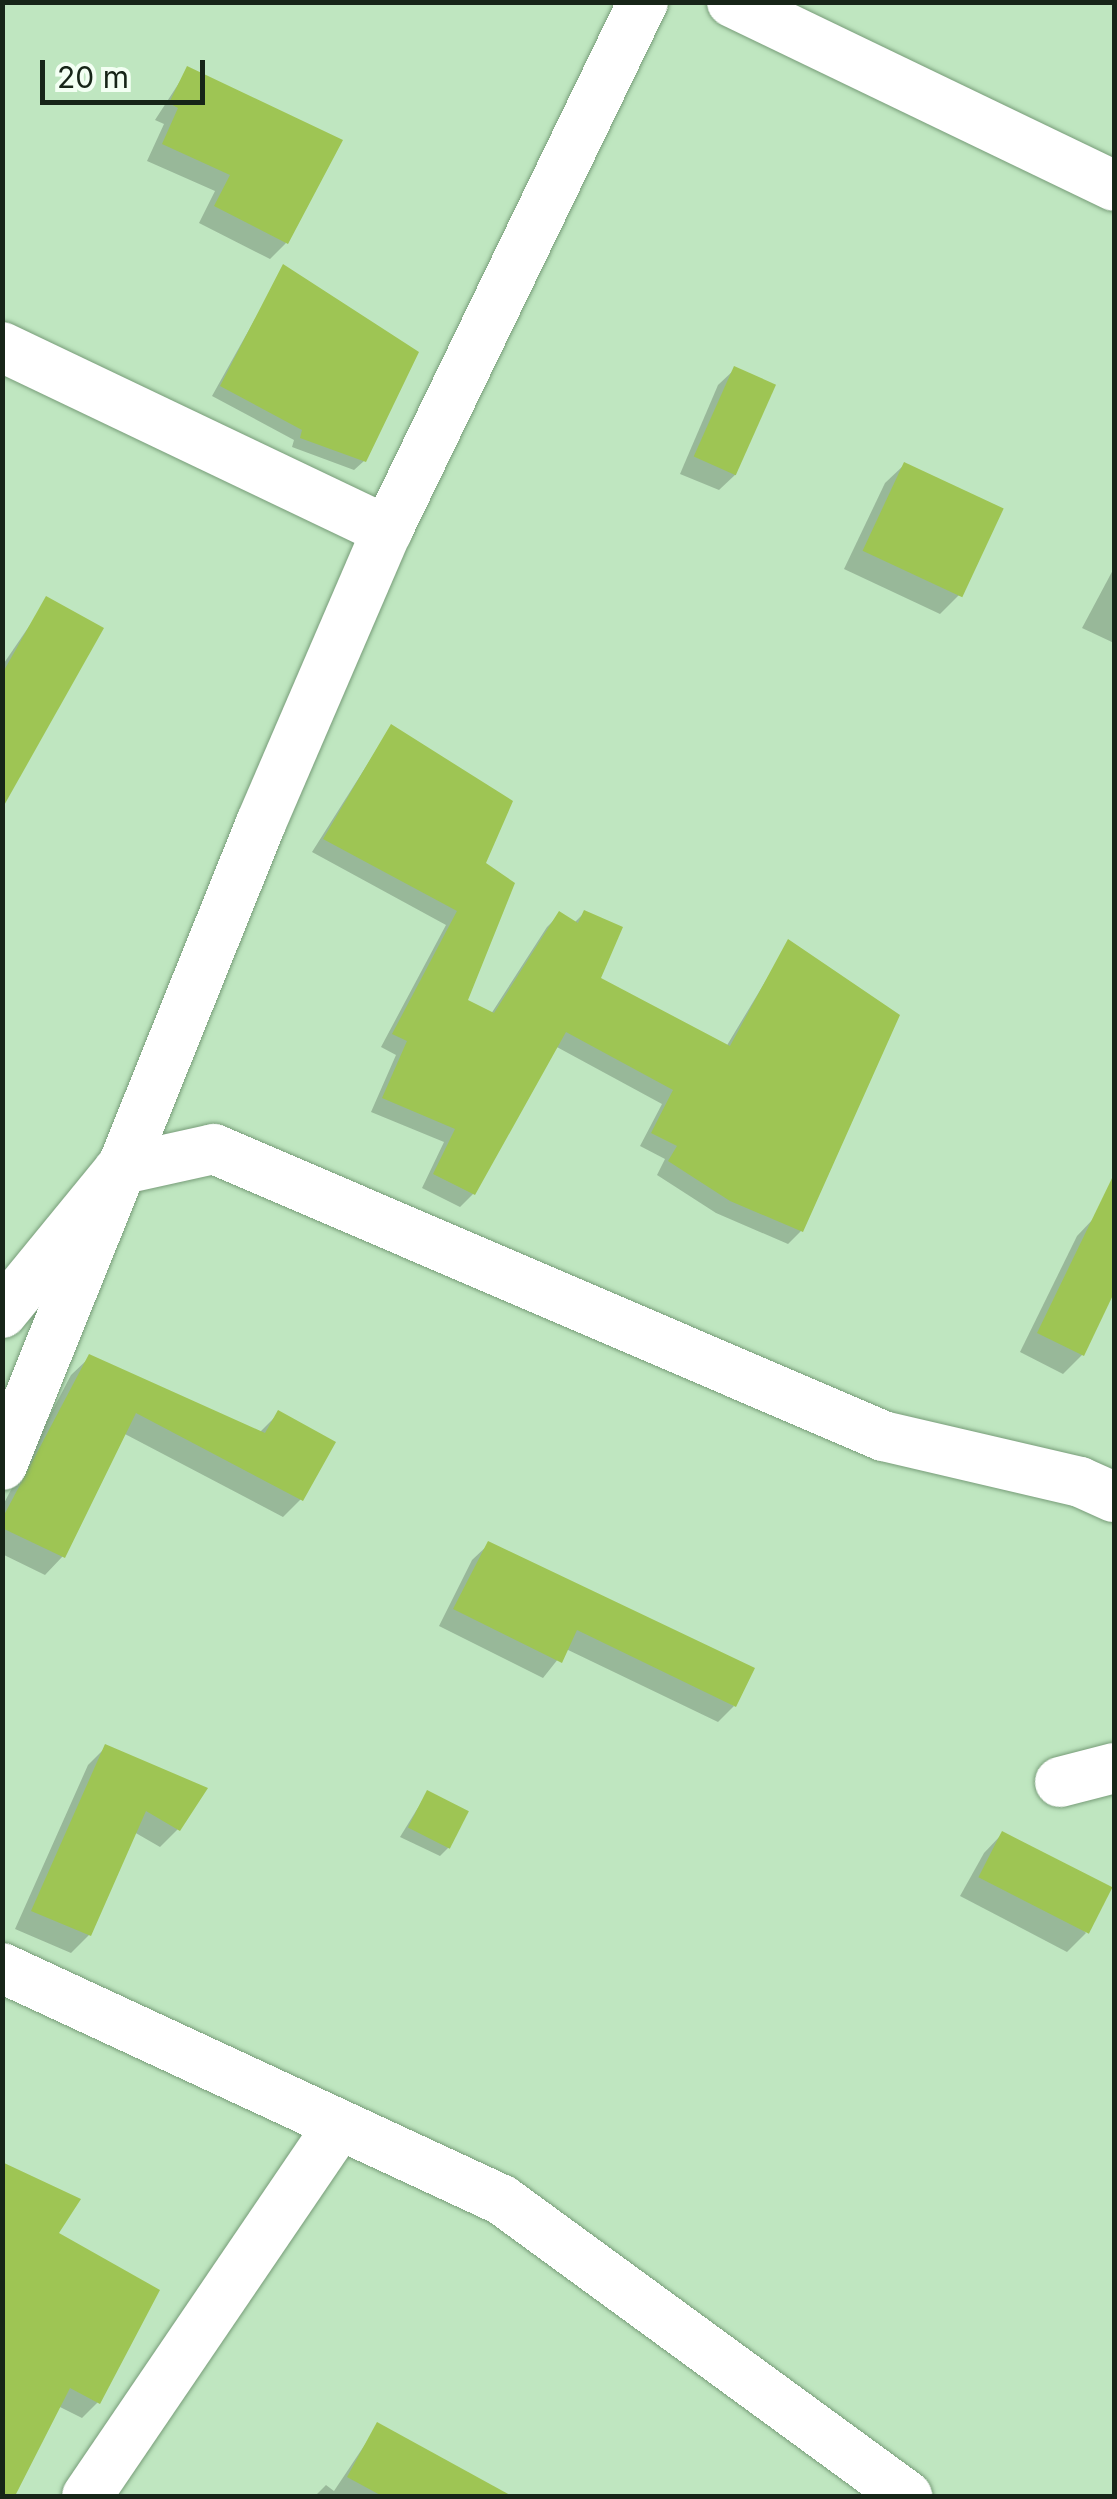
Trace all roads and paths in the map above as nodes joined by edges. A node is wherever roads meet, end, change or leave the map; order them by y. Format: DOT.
graph roads {
  1 [pos="643,2"];
  2 [pos="732,2"];
  3 [pos="1114,186"];
  4 [pos="2,347"];
  5 [pos="387,532"];
  6 [pos="119,1170"];
  7 [pos="2,1313"];
  8 [pos="2,1465"];
  9 [pos="1114,1497"];
  10 [pos="1114,1768"];
  11 [pos="1060,1782"];
  12 [pos="2,1968"];
  13 [pos="338,2126"];
  14 [pos="87,2496"];
  15 [pos="907,2496"];
  1 -- 5 [label="street"];
  2 -- 3 [label="street"];
  4 -- 5 [label="street"];
  5 -- 6 [label="street"];
  6 -- 7 [label="street"];
  6 -- 8 [label="street"];
  6 -- 9 [label="street"];
  10 -- 11 [label="street"];
  12 -- 13 [label="street"];
  13 -- 14 [label="street"];
  13 -- 15 [label="street"];
}
